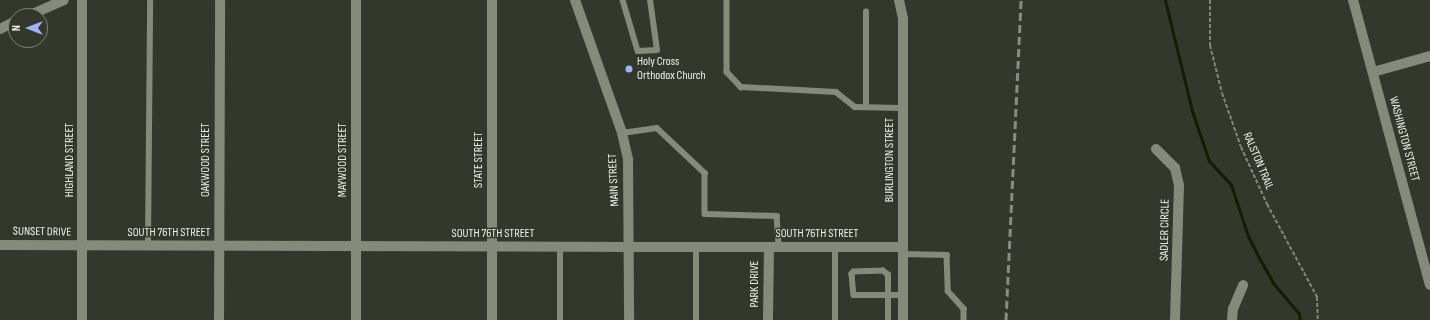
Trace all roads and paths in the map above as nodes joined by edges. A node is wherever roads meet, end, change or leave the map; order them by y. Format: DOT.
graph roads {
  1 [pos="64,0"];
  2 [pos="82,0"];
  3 [pos="150,0"];
  4 [pos="220,0"];
  5 [pos="356,0"];
  6 [pos="492,0"];
  7 [pos="575,0"];
  8 [pos="623,0"];
  9 [pos="650,0"];
  10 [pos="727,0"];
  11 [pos="899,0"];
  12 [pos="1210,0"];
  13 [pos="1353,0"];
  14 [pos="46,8"];
  15 [pos="866,12"];
  16 [pos="1430,56"];
  17 [pos="1373,72"];
  18 [pos="866,107"];
  19 [pos="902,108"];
  20 [pos="622,134"];
  21 [pos="1156,149"];
  22 [pos="0,245"];
  23 [pos="83,246"];
  24 [pos="148,246"];
  25 [pos="219,246"];
  26 [pos="356,246"];
  27 [pos="492,247"];
  28 [pos="560,247"];
  29 [pos="629,247"];
  30 [pos="696,247"];
  31 [pos="774,247"];
  32 [pos="835,247"];
  33 [pos="903,251"];
  34 [pos="1243,285"];
  35 [pos="1430,285"];
  36 [pos="888,295"];
  37 [pos="903,295"];
  38 [pos="1318,319"];
  39 [pos="82,320"];
  40 [pos="219,320"];
  41 [pos="356,320"];
  42 [pos="492,320"];
  43 [pos="560,320"];
  44 [pos="629,320"];
  45 [pos="696,320"];
  46 [pos="768,320"];
  47 [pos="835,320"];
  48 [pos="888,320"];
  49 [pos="903,320"];
  50 [pos="964,320"];
  51 [pos="1175,320"];
  52 [pos="1232,320"];
  1 -- 14 [label="street"];
  2 -- 23 [label="street, HIGHLAND STREET"];
  3 -- 24 [label="lane"];
  4 -- 25 [label="street, OAKWOOD STREET"];
  5 -- 26 [label="street, MAYWOOD STREET"];
  6 -- 27 [label="street, STATE STREET"];
  7 -- 20 [label="street, MAIN STREET"];
  8 -- 9 [label="lane"];
  10 -- 18 [label="lane"];
  11 -- 19 [label="street, BURLINGTON STREET"];
  12 -- 38 [label="path, RALSTON TRAIL"];
  13 -- 17 [label="street, WASHINGTON STREET"];
  15 -- 18 [label="lane"];
  16 -- 17 [label="street"];
  17 -- 35 [label="street, WASHINGTON STREET"];
  18 -- 19 [label="lane"];
  19 -- 33 [label="street, BURLINGTON STREET"];
  20 -- 29 [label="street, MAIN STREET"];
  20 -- 31 [label="lane"];
  21 -- 51 [label="street, SADLER CIRCLE"];
  22 -- 23 [label="street, SUNSET DRIVE"];
  23 -- 24 [label="street, SOUTH 76TH STREET"];
  23 -- 39 [label="street, HIGHLAND STREET"];
  24 -- 25 [label="street, SOUTH 76TH STREET"];
  25 -- 26 [label="street, SOUTH 76TH STREET"];
  25 -- 40 [label="street, OAKWOOD STREET"];
  26 -- 27 [label="street, SOUTH 76TH STREET"];
  26 -- 41 [label="street, MAYWOOD STREET"];
  27 -- 28 [label="street, SOUTH 76TH STREET"];
  27 -- 42 [label="street, STATE STREET"];
  28 -- 29 [label="street, SOUTH 76TH STREET"];
  28 -- 43 [label="lane"];
  29 -- 30 [label="street, SOUTH 76TH STREET"];
  29 -- 44 [label="street, MAIN STREET"];
  30 -- 31 [label="street, SOUTH 76TH STREET"];
  30 -- 45 [label="lane"];
  31 -- 32 [label="street, SOUTH 76TH STREET"];
  31 -- 46 [label="street, PARK DRIVE"];
  32 -- 33 [label="street, SOUTH 76TH STREET"];
  32 -- 47 [label="lane"];
  33 -- 37 [label="street, BURLINGTON STREET"];
  33 -- 50 [label="lane"];
  34 -- 52 [label="street"];
  36 -- 36 [label="lane"];
  36 -- 37 [label="lane"];
  36 -- 48 [label="lane"];
  37 -- 49 [label="street, BURLINGTON STREET"];
}
